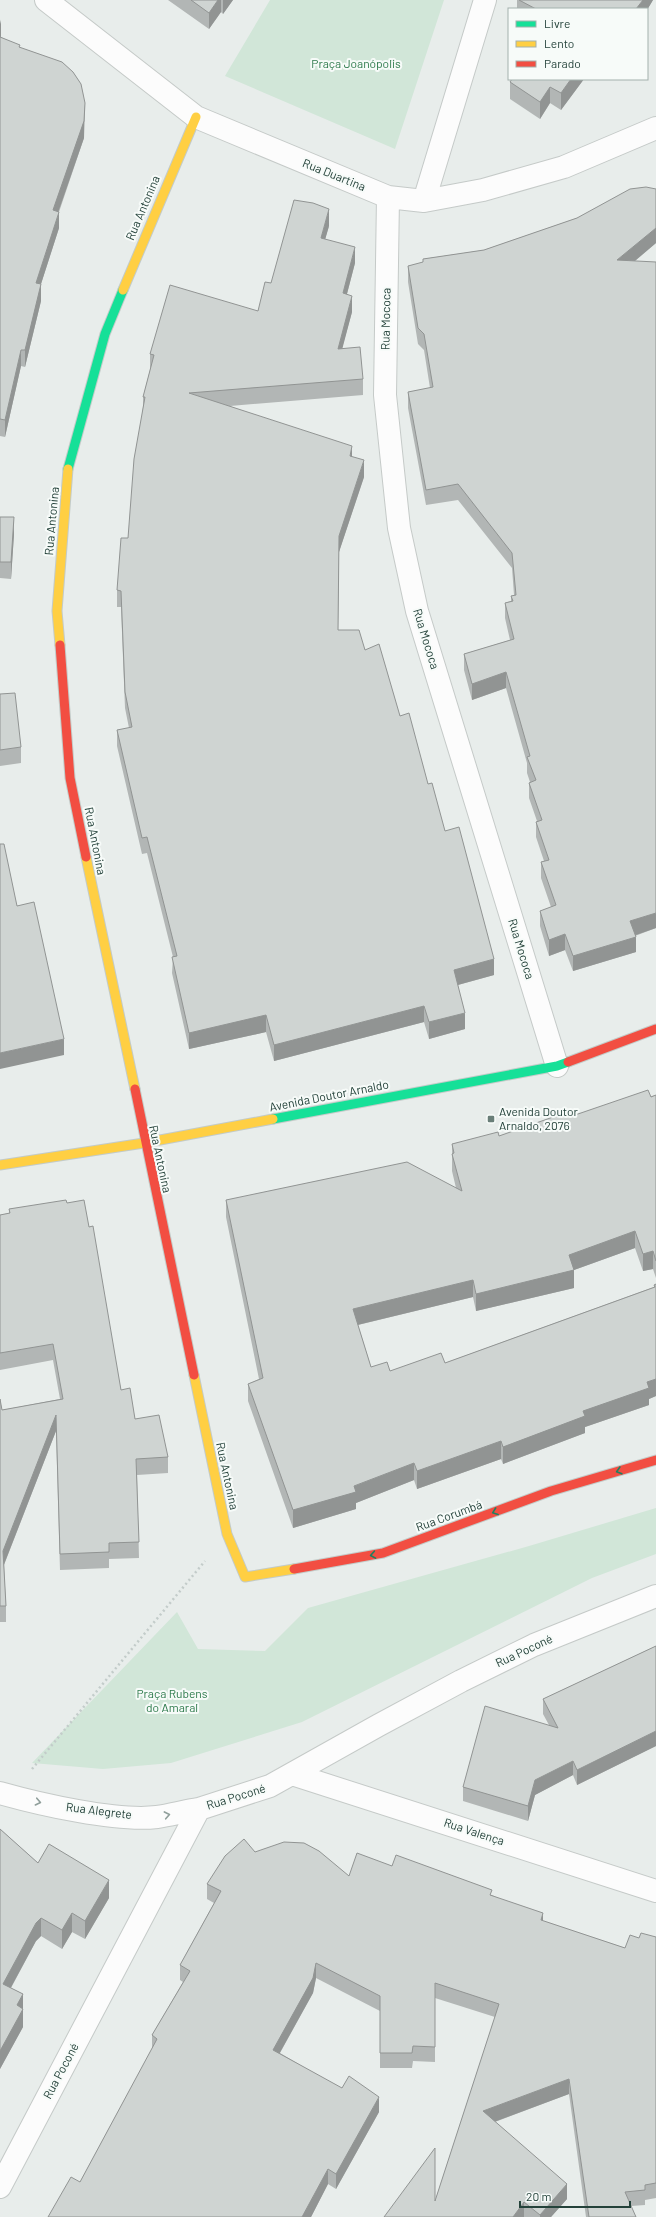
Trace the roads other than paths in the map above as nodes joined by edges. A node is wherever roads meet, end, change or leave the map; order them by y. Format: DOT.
graph roads {
  1 [pos="46,0"];
  2 [pos="485,0"];
  3 [pos="196,118"];
  4 [pos="656,128"];
  5 [pos="388,197"];
  6 [pos="424,201"];
  7 [pos="656,1029"];
  8 [pos="557,1066"];
  9 [pos="144,1143"];
  10 [pos="0,1165"];
  11 [pos="656,1460"];
  12 [pos="245,1577"];
  13 [pos="656,1596"];
  14 [pos="292,1774"];
  15 [pos="5,1795"];
  16 [pos="198,1808"];
  17 [pos="656,1890"];
  18 [pos="0,2187"];
  1 -- 3 [label="street, Rua Duartina"];
  2 -- 6 [label="street"];
  3 -- 5 [label="street, Rua Duartina"];
  3 -- 9 [label="street, Rua Antonina"];
  4 -- 6 [label="street, Rua Duartina"];
  5 -- 6 [label="street, Rua Duartina"];
  5 -- 8 [label="street, Rua Mococa"];
  7 -- 8 [label="street, Avenida Doutor Arnaldo"];
  8 -- 9 [label="street, Avenida Doutor Arnaldo"];
  9 -- 10 [label="street, Avenida Doutor Arnaldo"];
  9 -- 12 [label="street, Rua Antonina"];
  11 -- 12 [label="street, Rua Corumbá, one-way"];
  13 -- 14 [label="street, Rua Poconé"];
  14 -- 16 [label="street, Rua Poconé"];
  14 -- 17 [label="street, Rua Valença"];
  15 -- 16 [label="street, Rua Alegrete, one-way"];
  16 -- 18 [label="street, Rua Poconé"];
}
